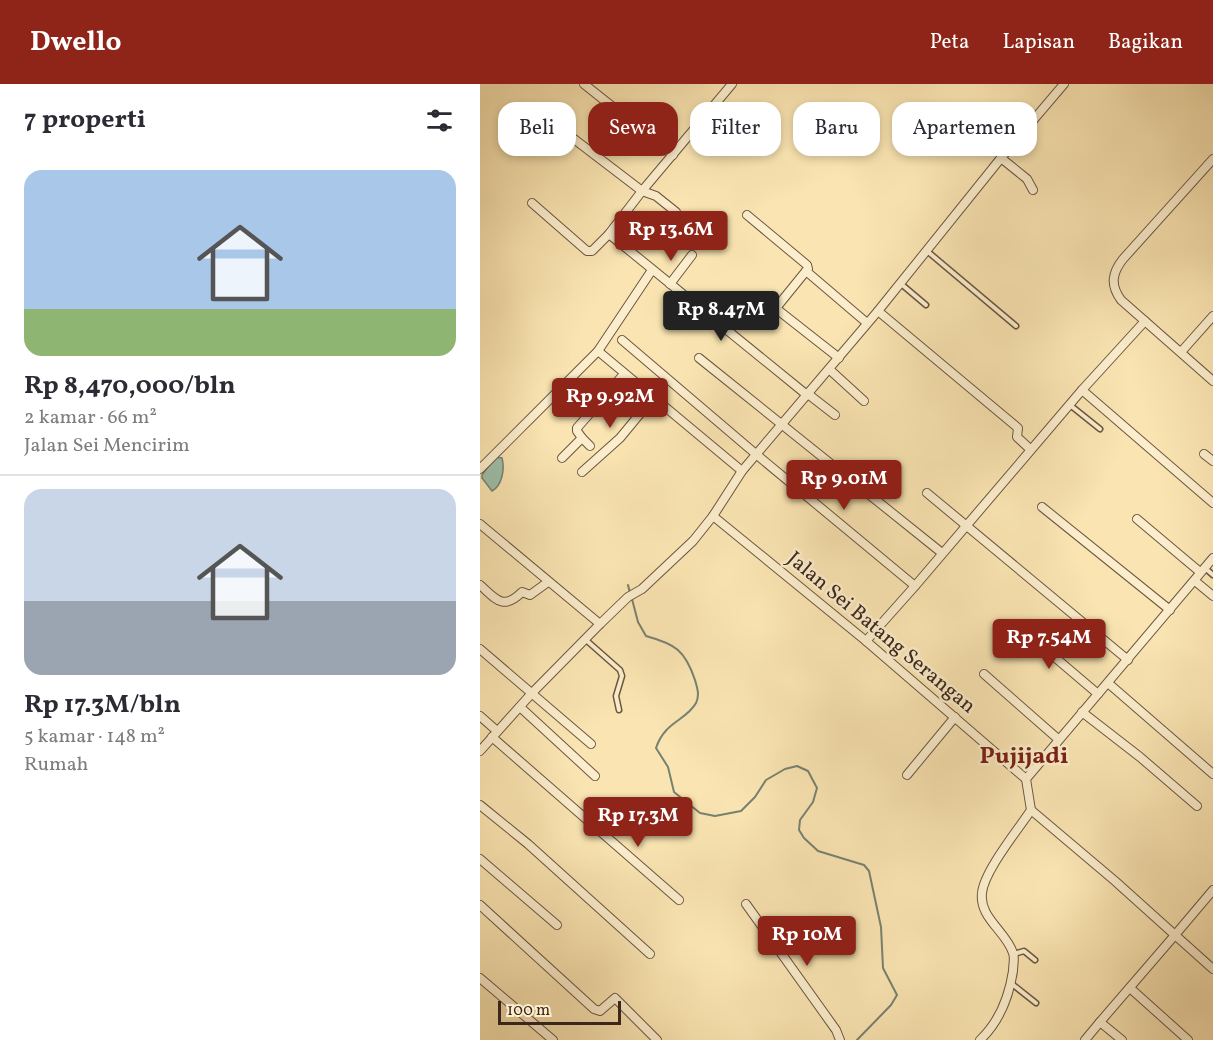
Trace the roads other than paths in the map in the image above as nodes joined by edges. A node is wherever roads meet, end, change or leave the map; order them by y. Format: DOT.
graph roads {
  1 [pos="584,84"];
  2 [pos="732,84"];
  3 [pos="1064,84"];
  4 [pos="607,102"];
  5 [pos="576,141"];
  6 [pos="678,149"];
  7 [pos="672,156"];
  8 [pos="1001,158"];
  9 [pos="1212,161"];
  10 [pos="1033,190"];
  11 [pos="642,191"];
  12 [pos="531,203"];
  13 [pos="676,212"];
  14 [pos="747,215"];
  15 [pos="609,234"];
  16 [pos="926,251"];
  17 [pos="692,255"];
  18 [pos="652,270"];
  19 [pos="806,272"];
  20 [pos="900,283"];
  21 [pos="670,284"];
  22 [pos="926,305"];
  23 [pos="878,311"];
  24 [pos="1213,316"];
  25 [pos="1145,321"];
  26 [pos="867,323"];
  27 [pos="1016,326"];
  28 [pos="622,340"];
  29 [pos="598,351"];
  30 [pos="1180,352"];
  31 [pos="699,358"];
  32 [pos="838,358"];
  33 [pos="829,369"];
  34 [pos="624,374"];
  35 [pos="1213,381"];
  36 [pos="1082,390"];
  37 [pos="807,394"];
  38 [pos="652,398"];
  39 [pos="864,401"];
  40 [pos="1069,404"];
  41 [pos="836,415"];
  42 [pos="783,425"];
  43 [pos="1100,429"];
  44 [pos="582,438"];
  45 [pos="590,446"];
  46 [pos="1030,449"];
  47 [pos="1204,454"];
  48 [pos="757,455"];
  49 [pos="562,458"];
  50 [pos="1213,461"];
  51 [pos="480,469"];
  52 [pos="742,471"];
  53 [pos="582,472"];
  54 [pos="927,493"];
  55 [pos="1213,503"];
  56 [pos="1042,507"];
  57 [pos="713,516"];
  58 [pos="1137,519"];
  59 [pos="480,524"];
  60 [pos="966,525"];
  61 [pos="942,553"];
  62 [pos="1213,558"];
  63 [pos="1202,570"];
  64 [pos="1213,575"];
  65 [pos="1195,581"];
  66 [pos="548,582"];
  67 [pos="480,585"];
  68 [pos="915,586"];
  69 [pos="1213,596"];
  70 [pos="1170,610"];
  71 [pos="600,624"];
  72 [pos="1017,625"];
  73 [pos="586,640"];
  74 [pos="866,641"];
  75 [pos="480,650"];
  76 [pos="1128,660"];
  77 [pos="984,674"];
  78 [pos="1108,683"];
  79 [pos="532,693"];
  80 [pos="1098,694"];
  81 [pos="520,707"];
  82 [pos="619,710"];
  83 [pos="1082,712"];
  84 [pos="480,716"];
  85 [pos="955,717"];
  86 [pos="494,734"];
  87 [pos="1058,739"];
  88 [pos="591,744"];
  89 [pos="480,751"];
  90 [pos="1213,774"];
  91 [pos="907,775"];
  92 [pos="595,776"];
  93 [pos="1026,779"];
  94 [pos="480,805"];
  95 [pos="1197,806"];
  96 [pos="1031,810"];
  97 [pos="480,859"];
  98 [pos="1213,890"];
  99 [pos="679,900"];
  100 [pos="746,904"];
  101 [pos="480,905"];
  102 [pos="557,925"];
  103 [pos="1175,935"];
  104 [pos="650,954"];
  105 [pos="1014,954"];
  106 [pos="1035,960"];
  107 [pos="1213,969"];
  108 [pos="480,978"];
  109 [pos="1011,983"];
  110 [pos="1130,988"];
  111 [pos="1036,1003"];
  112 [pos="1100,1022"];
  113 [pos="553,1040"];
  114 [pos="657,1040"];
  115 [pos="840,1040"];
  116 [pos="980,1040"];
  117 [pos="1084,1040"];
  118 [pos="1122,1040"];
  119 [pos="1188,1040"];
  1 -- 4 [label="street"];
  2 -- 6 [label="street"];
  3 -- 8 [label="street"];
  5 -- 11 [label="street"];
  7 -- 11 [label="street"];
  8 -- 10 [label="street"];
  8 -- 16 [label="street"];
  9 -- 25 [label="street"];
  11 -- 13 [label="street"];
  11 -- 15 [label="street"];
  12 -- 15 [label="street"];
  14 -- 19 [label="street"];
  15 -- 18 [label="street"];
  16 -- 20 [label="street"];
  16 -- 27 [label="lane"];
  17 -- 21 [label="street"];
  18 -- 21 [label="street"];
  18 -- 29 [label="street"];
  19 -- 26 [label="street"];
  19 -- 32 [label="street"];
  20 -- 22 [label="lane"];
  20 -- 23 [label="street"];
  21 -- 37 [label="street"];
  23 -- 26 [label="street"];
  23 -- 46 [label="street"];
  24 -- 30 [label="street"];
  25 -- 30 [label="street"];
  25 -- 36 [label="street"];
  26 -- 32 [label="street"];
  28 -- 48 [label="street"];
  29 -- 34 [label="street"];
  29 -- 51 [label="street"];
  30 -- 35 [label="street"];
  31 -- 42 [label="street"];
  32 -- 33 [label="street"];
  33 -- 37 [label="street"];
  33 -- 39 [label="street"];
  34 -- 38 [label="street"];
  34 -- 44 [label="street"];
  36 -- 40 [label="street"];
  36 -- 55 [label="street"];
  37 -- 41 [label="street"];
  37 -- 42 [label="street"];
  38 -- 52 [label="street"];
  38 -- 53 [label="street"];
  40 -- 43 [label="lane"];
  40 -- 46 [label="street"];
  42 -- 48 [label="street"];
  42 -- 61 [label="street"];
  44 -- 45 [label="street"];
  44 -- 49 [label="street"];
  46 -- 60 [label="street"];
  47 -- 50 [label="street"];
  48 -- 52 [label="street"];
  48 -- 68 [label="street"];
  52 -- 57 [label="street"];
  54 -- 60 [label="street"];
  56 -- 70 [label="street"];
  57 -- 71 [label="street"];
  57 -- 74 [label="street, Jalan Sei Batang Serangan"];
  58 -- 63 [label="street"];
  59 -- 66 [label="street"];
  60 -- 61 [label="street"];
  60 -- 76 [label="street"];
  61 -- 68 [label="street"];
  62 -- 63 [label="street"];
  63 -- 64 [label="lane"];
  63 -- 65 [label="street"];
  65 -- 69 [label="street"];
  65 -- 70 [label="street"];
  66 -- 67 [label="street"];
  66 -- 71 [label="street"];
  68 -- 74 [label="street"];
  70 -- 76 [label="street"];
  71 -- 73 [label="street"];
  72 -- 80 [label="street"];
  73 -- 79 [label="street"];
  73 -- 82 [label="lane"];
  74 -- 85 [label="street, Jalan Sei Batang Serangan"];
  75 -- 79 [label="street"];
  76 -- 78 [label="street"];
  77 -- 87 [label="street"];
  78 -- 80 [label="street"];
  78 -- 90 [label="street"];
  79 -- 81 [label="street"];
  79 -- 88 [label="street"];
  80 -- 83 [label="street"];
  81 -- 86 [label="street"];
  81 -- 92 [label="street"];
  83 -- 87 [label="street"];
  83 -- 95 [label="street"];
  84 -- 86 [label="street"];
  85 -- 91 [label="street"];
  85 -- 93 [label="street, Jalan Sei Batang Serangan"];
  86 -- 89 [label="street"];
  86 -- 99 [label="street"];
  87 -- 93 [label="street"];
  93 -- 96 [label="street"];
  94 -- 104 [label="street"];
  96 -- 103 [label="street"];
  96 -- 105 [label="street"];
  97 -- 102 [label="street"];
  98 -- 103 [label="street"];
  100 -- 115 [label="street"];
  101 -- 114 [label="street"];
  103 -- 107 [label="street"];
  103 -- 110 [label="street"];
  105 -- 106 [label="lane"];
  105 -- 109 [label="street"];
  108 -- 113 [label="street"];
  109 -- 111 [label="lane"];
  109 -- 116 [label="street"];
  110 -- 112 [label="street"];
  110 -- 119 [label="street"];
  112 -- 117 [label="street"];
  112 -- 118 [label="street"];
}
